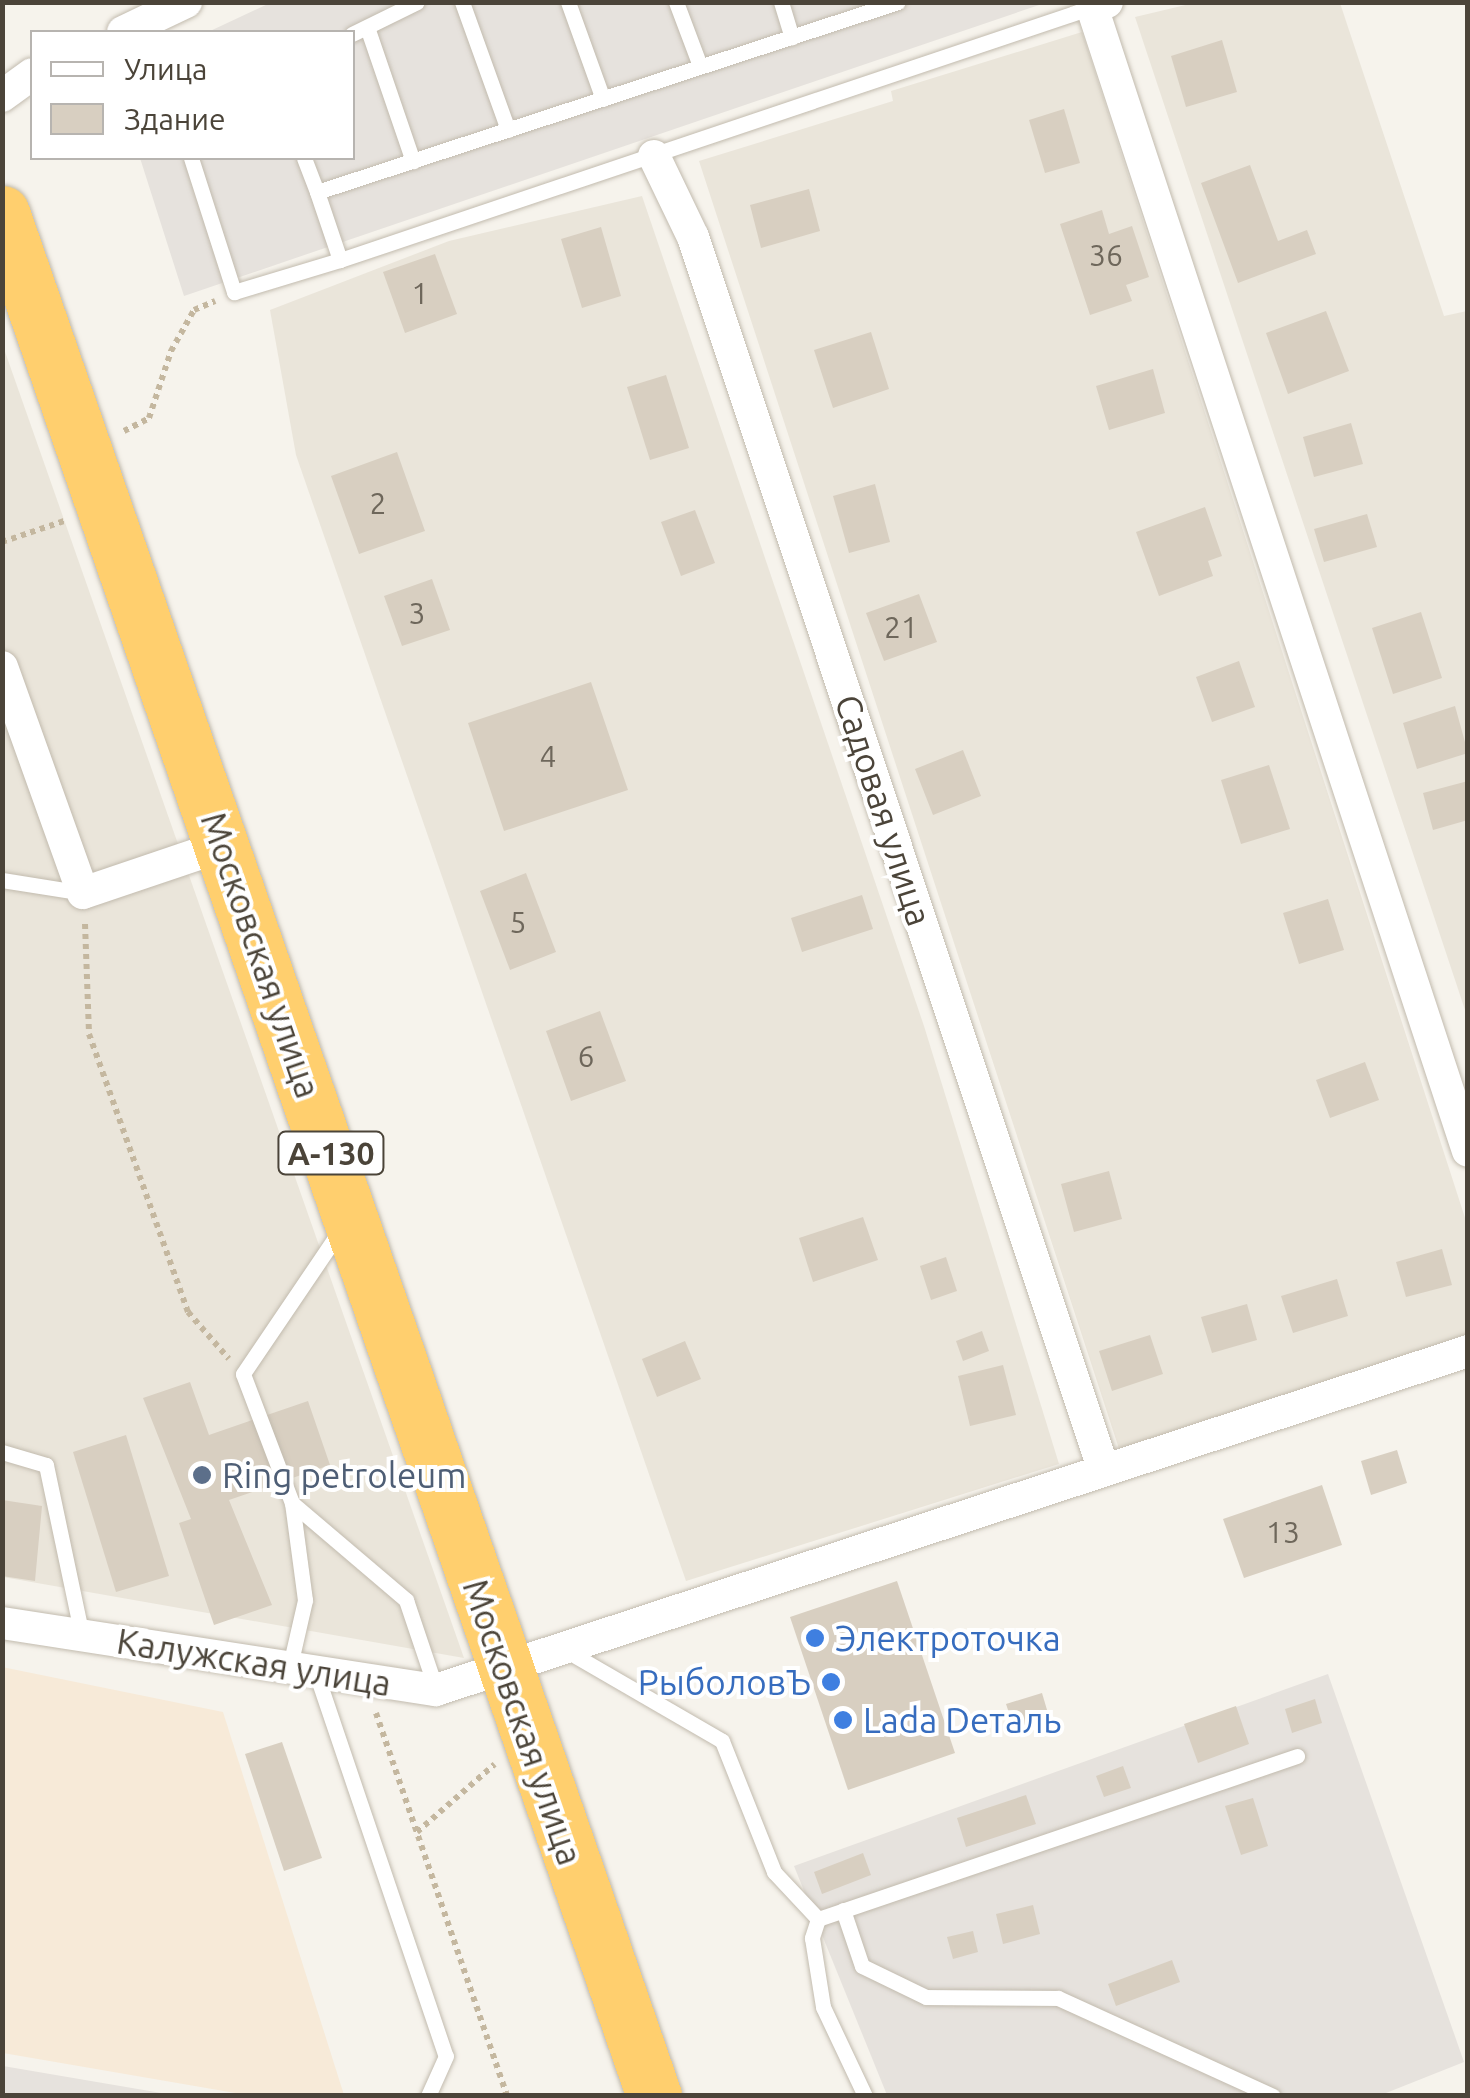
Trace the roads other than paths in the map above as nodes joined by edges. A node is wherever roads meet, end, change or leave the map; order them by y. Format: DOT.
graph roads {
  1 [pos="186,2"];
  2 [pos="417,2"];
  3 [pos="462,2"];
  4 [pos="568,2"];
  5 [pos="676,2"];
  6 [pos="781,2"];
  7 [pos="898,2"];
  8 [pos="1100,5"];
  9 [pos="140,29"];
  10 [pos="360,30"];
  11 [pos="792,37"];
  12 [pos="700,66"];
  13 [pos="30,75"];
  14 [pos="2,96"];
  15 [pos="603,99"];
  16 [pos="508,130"];
  17 [pos="654,156"];
  18 [pos="191,160"];
  19 [pos="305,160"];
  20 [pos="413,161"];
  21 [pos="317,192"];
  22 [pos="2,213"];
  23 [pos="340,260"];
  24 [pos="2,668"];
  25 [pos="222,846"];
  26 [pos="2,880"];
  27 [pos="83,893"];
  28 [pos="1468,1151"];
  29 [pos="352,1213"];
  30 [pos="1468,1351"];
  31 [pos="2,1452"];
  32 [pos="1103,1468"];
  33 [pos="292,1503"];
  34 [pos="2,1624"];
  35 [pos="82,1636"];
  36 [pos="565,1649"];
  37 [pos="504,1670"];
  38 [pos="303,1672"];
  39 [pos="436,1690"];
  40 [pos="1297,1756"];
  41 [pos="843,1910"];
  42 [pos="818,1919"];
  43 [pos="428,2096"];
  44 [pos="654,2096"];
  45 [pos="866,2096"];
  46 [pos="1273,2096"];
  1 -- 9 [label="street"];
  2 -- 10 [label="lane"];
  3 -- 16 [label="lane"];
  4 -- 15 [label="lane"];
  5 -- 12 [label="lane"];
  6 -- 11 [label="lane"];
  7 -- 11 [label="lane"];
  8 -- 17 [label="lane"];
  8 -- 28 [label="street"];
  10 -- 20 [label="lane"];
  11 -- 12 [label="lane"];
  12 -- 15 [label="lane"];
  13 -- 14 [label="street"];
  15 -- 16 [label="lane"];
  16 -- 20 [label="lane"];
  17 -- 23 [label="lane"];
  17 -- 32 [label="street, Садовая улица"];
  18 -- 23 [label="lane"];
  19 -- 21 [label="lane"];
  20 -- 21 [label="lane"];
  21 -- 23 [label="lane"];
  22 -- 25 [label="highway, Московская улица / А-130"];
  24 -- 27 [label="street"];
  25 -- 27 [label="street"];
  25 -- 29 [label="highway, Московская улица / А-130"];
  26 -- 27 [label="lane"];
  29 -- 33 [label="lane"];
  29 -- 37 [label="highway, Московская улица / А-130"];
  30 -- 32 [label="street, Калужская улица"];
  31 -- 35 [label="lane"];
  32 -- 36 [label="street, Калужская улица"];
  33 -- 38 [label="lane"];
  33 -- 39 [label="lane"];
  34 -- 35 [label="street, Калужская улица"];
  35 -- 38 [label="street, Калужская улица"];
  36 -- 37 [label="street, Калужская улица"];
  36 -- 42 [label="lane"];
  37 -- 39 [label="street, Калужская улица"];
  37 -- 44 [label="highway, Московская улица / А-130"];
  38 -- 39 [label="street, Калужская улица"];
  38 -- 43 [label="lane"];
  40 -- 41 [label="lane"];
  41 -- 42 [label="lane"];
  41 -- 46 [label="lane"];
  42 -- 45 [label="lane"];
}
